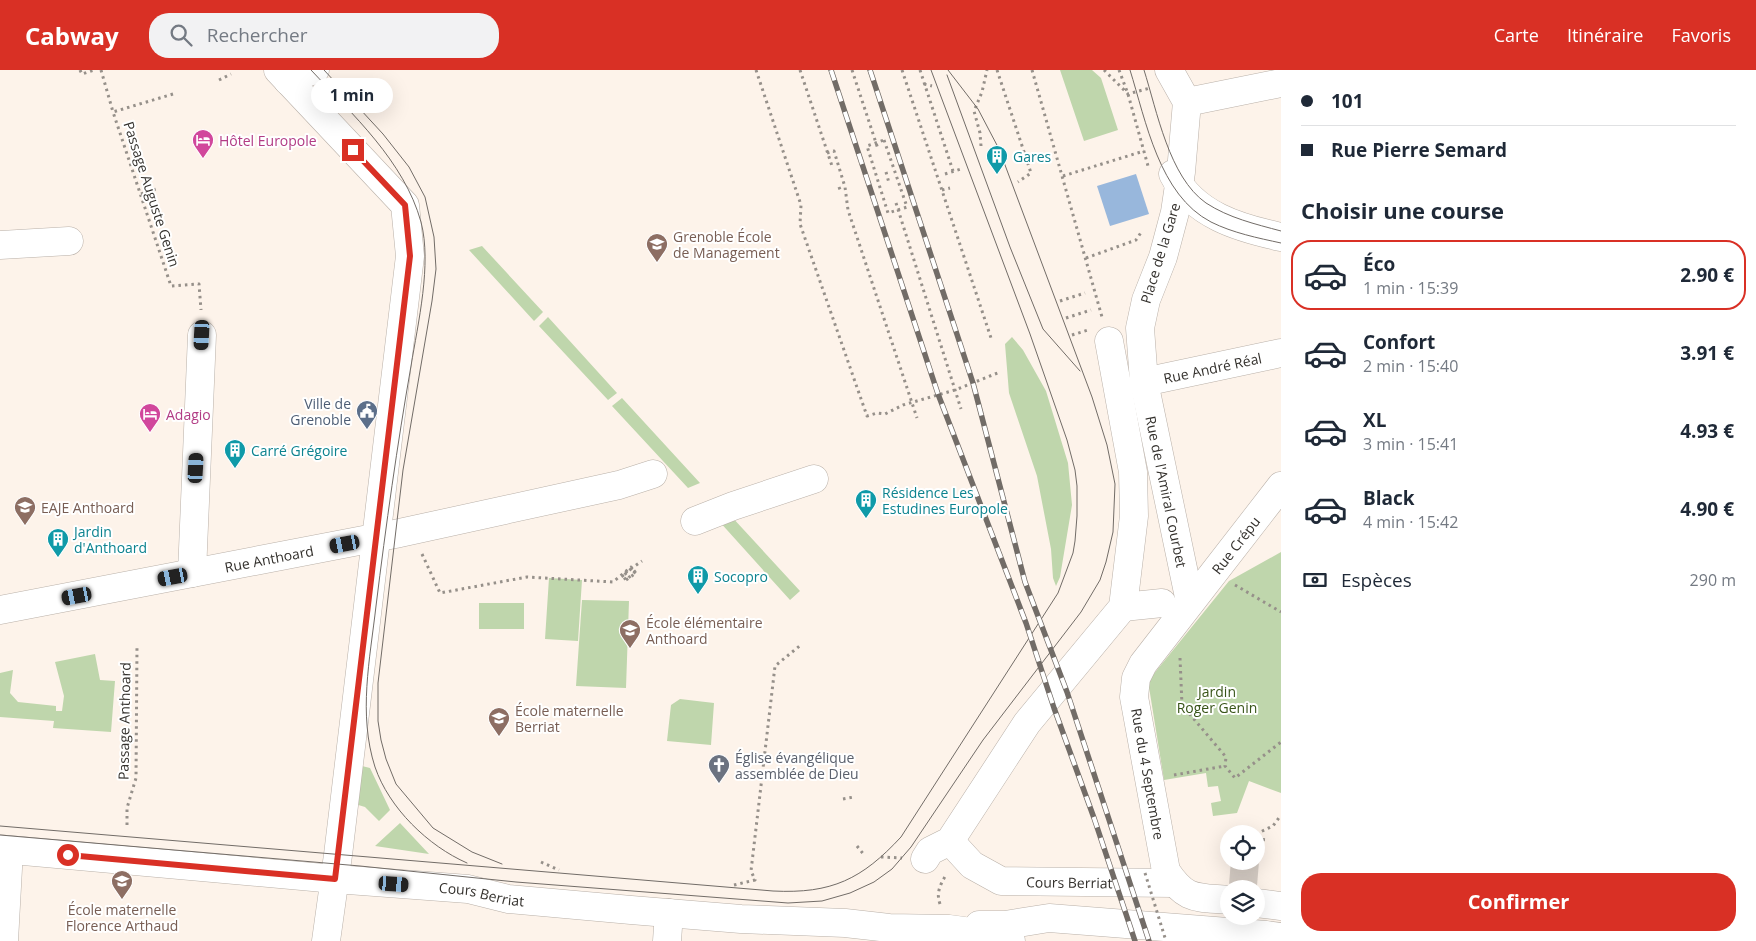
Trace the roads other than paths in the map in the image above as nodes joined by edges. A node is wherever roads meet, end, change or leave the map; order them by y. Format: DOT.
graph roads {
  1 [pos="315,70"];
  2 [pos="283,75"];
  3 [pos="1163,78"];
  4 [pos="1281,83"];
  5 [pos="1187,102"];
  6 [pos="1152,160"];
  7 [pos="1179,185"];
  8 [pos="1281,237"];
  9 [pos="69,241"];
  10 [pos="0,245"];
  11 [pos="1106,330"];
  12 [pos="202,335"];
  13 [pos="1281,353"];
  14 [pos="1144,382"];
  15 [pos="653,474"];
  16 [pos="814,480"];
  17 [pos="1281,486"];
  18 [pos="695,521"];
  19 [pos="376,538"];
  20 [pos="192,573"];
  21 [pos="1190,602"];
  22 [pos="1162,603"];
  23 [pos="1123,607"];
  24 [pos="0,610"];
  25 [pos="1143,664"];
  26 [pos="950,841"];
  27 [pos="5,849"];
  28 [pos="925,859"];
  29 [pos="335,879"];
  30 [pos="1173,883"];
  31 [pos="1220,895"];
  32 [pos="1265,901"];
  33 [pos="1281,906"];
  34 [pos="669,913"];
  35 [pos="740,930"];
  36 [pos="964,931"];
  37 [pos="1281,937"];
  38 [pos="4,941"];
  39 [pos="326,941"];
  40 [pos="667,941"];
  41 [pos="1004,941"];
  42 [pos="1011,941"];
  1 -- 2 [label="street"];
  2 -- 19 [label="street"];
  3 -- 5 [label="street"];
  4 -- 5 [label="street"];
  5 -- 7 [label="street, Place de la Gare"];
  6 -- 7 [label="street"];
  7 -- 8 [label="street"];
  7 -- 14 [label="street, Place de la Gare"];
  9 -- 10 [label="street"];
  11 -- 23 [label="street"];
  12 -- 20 [label="street"];
  13 -- 14 [label="street, Rue André Réal"];
  14 -- 21 [label="street, Rue de l'Amiral Courbet"];
  15 -- 19 [label="street, Rue Anthoard"];
  16 -- 18 [label="street"];
  17 -- 21 [label="street, Rue Crépu"];
  19 -- 20 [label="street, Rue Anthoard"];
  19 -- 29 [label="street"];
  20 -- 24 [label="street, Rue Anthoard"];
  21 -- 25 [label="street, Rue Crépu"];
  22 -- 23 [label="street"];
  23 -- 26 [label="street"];
  25 -- 30 [label="street, Rue du 4 Septembre"];
  26 -- 28 [label="street"];
  26 -- 30 [label="street, Cours Berriat"];
  27 -- 29 [label="street, Cours Berriat"];
  27 -- 38 [label="street"];
  29 -- 34 [label="street, Cours Berriat"];
  29 -- 39 [label="street"];
  30 -- 31 [label="street"];
  32 -- 33 [label="street"];
  34 -- 35 [label="street, Cours Berriat"];
  34 -- 40 [label="street"];
  35 -- 36 [label="street, Cours Berriat"];
  36 -- 37 [label="street, Cours Berriat"];
  36 -- 41 [label="street, Cours Berriat"];
  41 -- 42 [label="street, Cours Berriat"];
}
